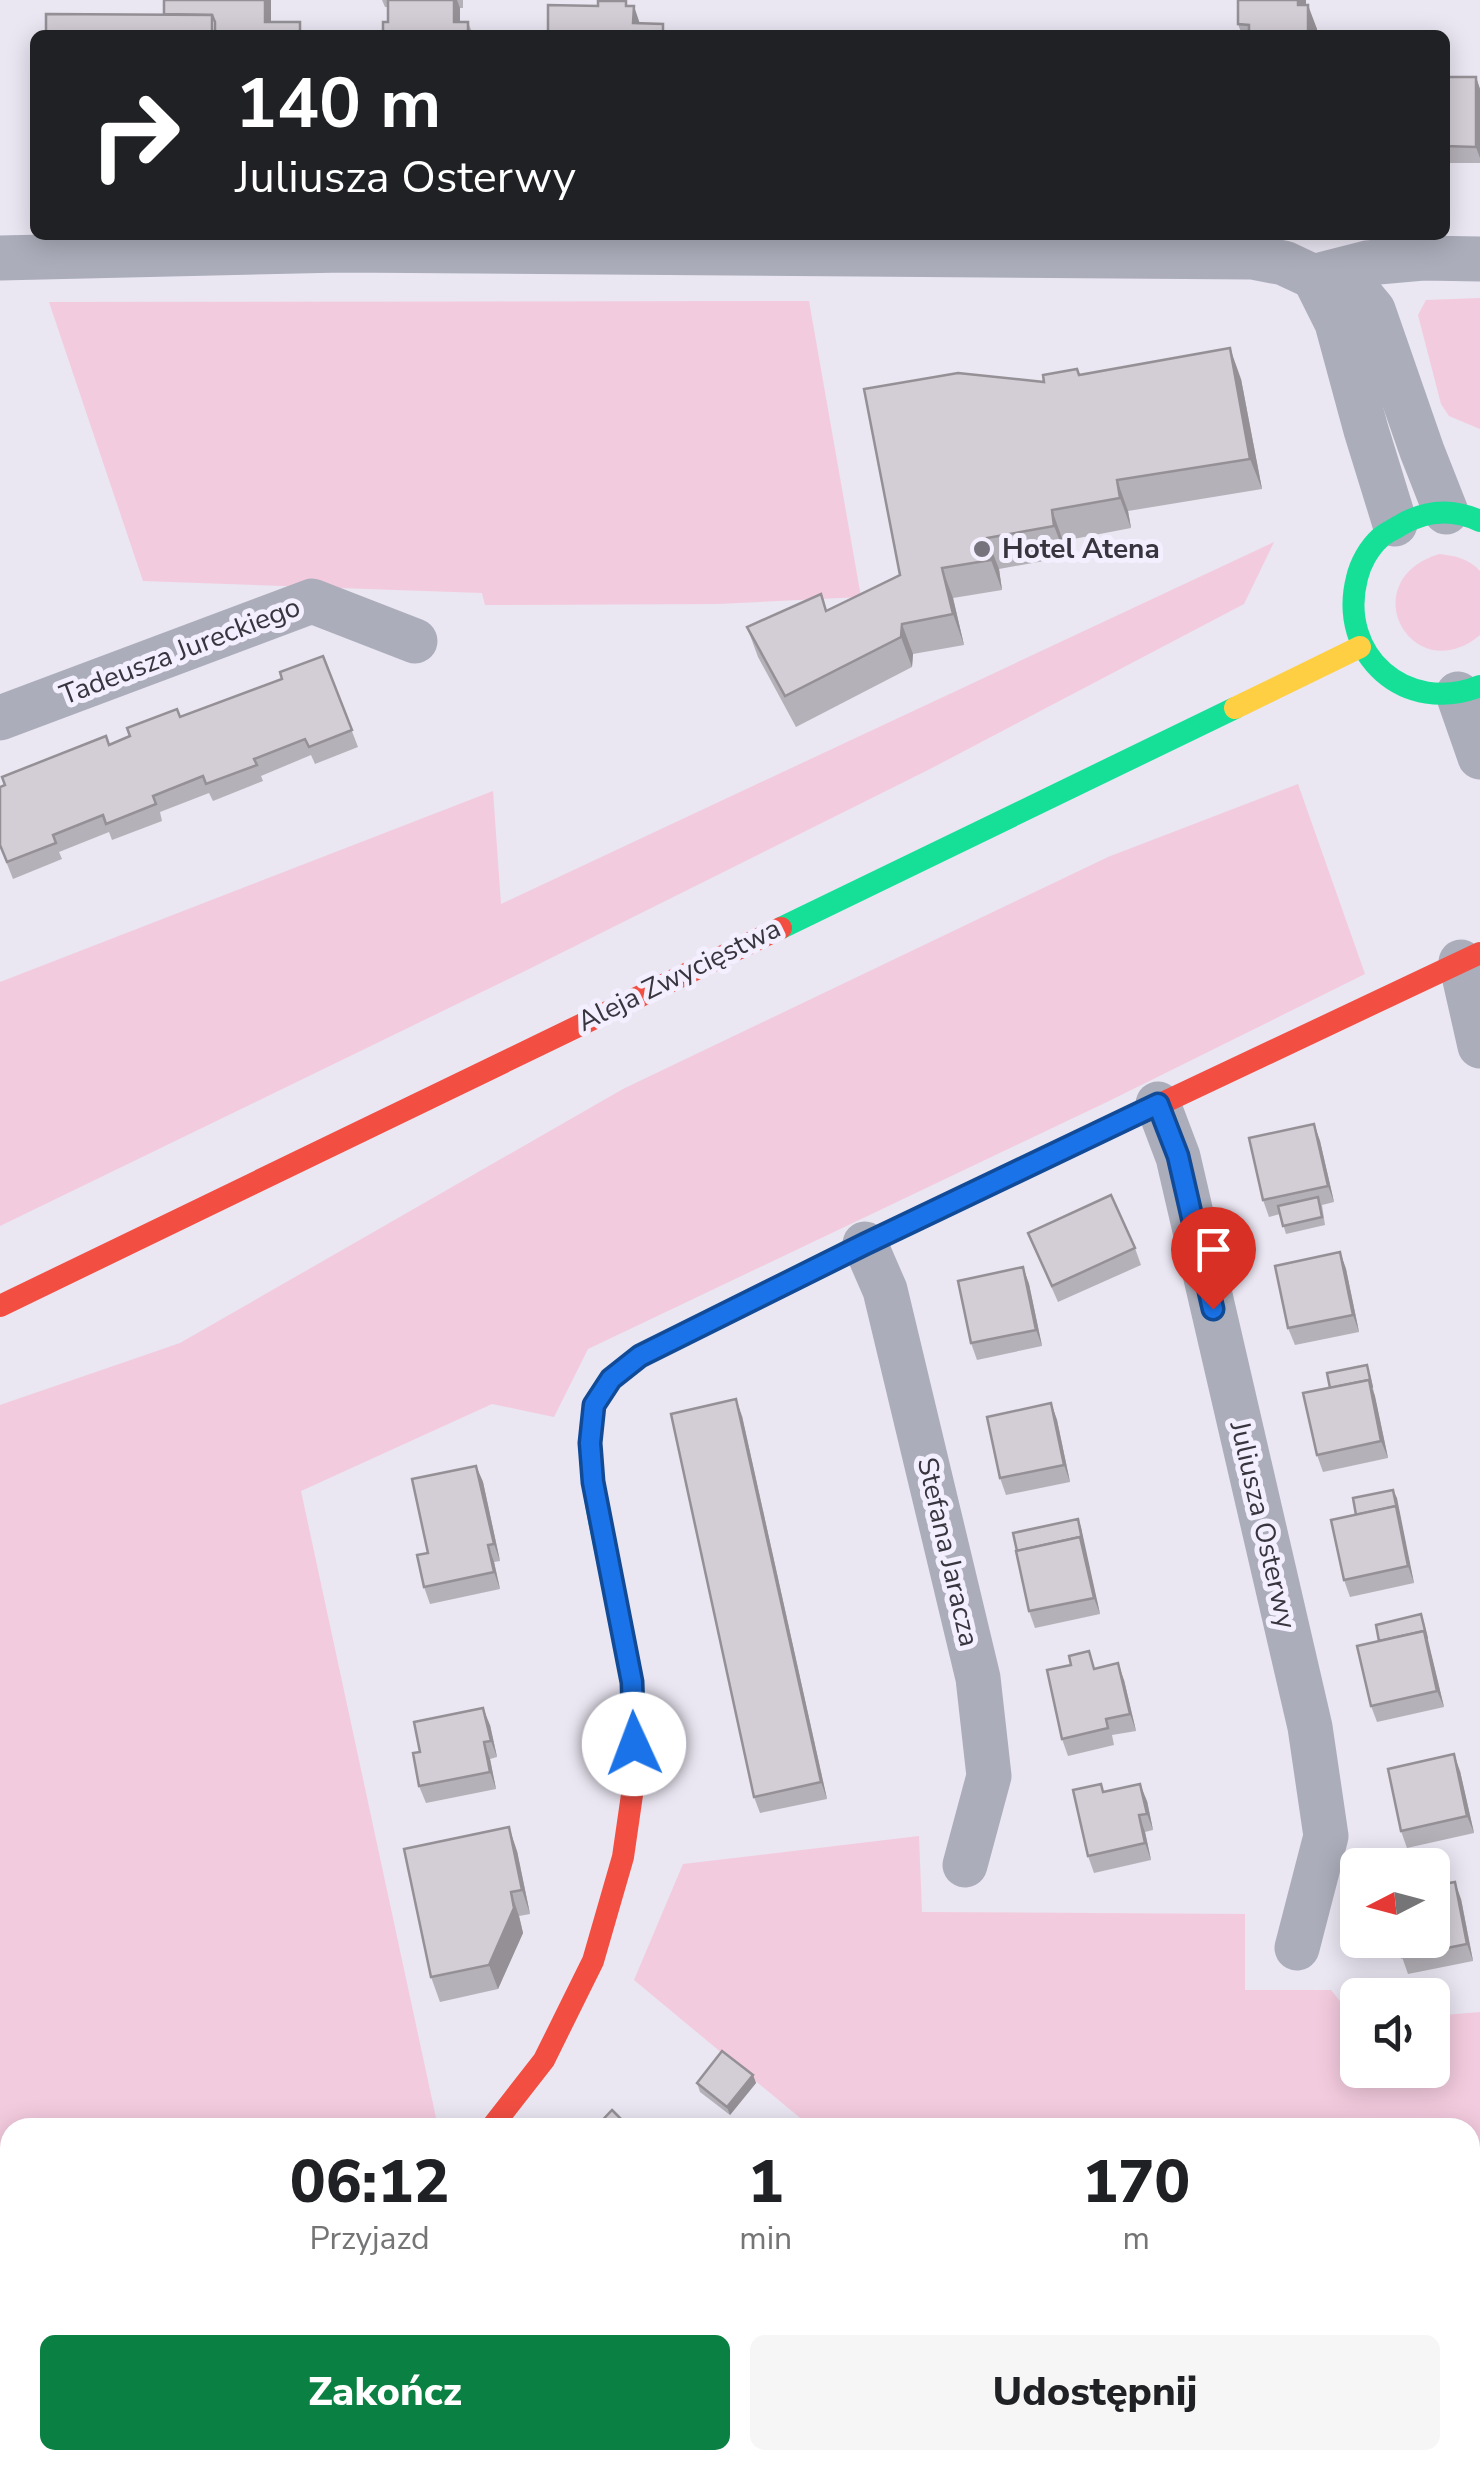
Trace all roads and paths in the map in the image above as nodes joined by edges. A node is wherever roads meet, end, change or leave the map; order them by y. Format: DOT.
graph roads {
  1 [pos="0,258"];
  2 [pos="1480,258"];
  3 [pos="1314,277"];
  4 [pos="1463,516"];
  5 [pos="1396,524"];
  6 [pos="415,642"];
  7 [pos="1360,646"];
  8 [pos="1469,690"];
  9 [pos="0,718"];
  10 [pos="1480,757"];
  11 [pos="1471,957"];
  12 [pos="1480,1046"];
  13 [pos="1158,1104"];
  14 [pos="865,1244"];
  15 [pos="0,1306"];
  16 [pos="965,1865"];
  17 [pos="1297,1948"];
  18 [pos="499,2118"];
  1 -- 3 [label="street"];
  2 -- 3 [label="street"];
  3 -- 4 [label="street"];
  3 -- 5 [label="street"];
  4 -- 5 [label="main road"];
  5 -- 7 [label="main road"];
  6 -- 9 [label="street, Tadeusza Jureckiego"];
  7 -- 8 [label="main road"];
  7 -- 15 [label="main road, Aleja Zwycięstwa"];
  8 -- 10 [label="street"];
  11 -- 12 [label="street"];
  11 -- 13 [label="main road"];
  13 -- 14 [label="main road"];
  13 -- 17 [label="street, Juliusza Osterwy"];
  14 -- 16 [label="street, Stefana Jaracza"];
  14 -- 18 [label="main road"];
}
